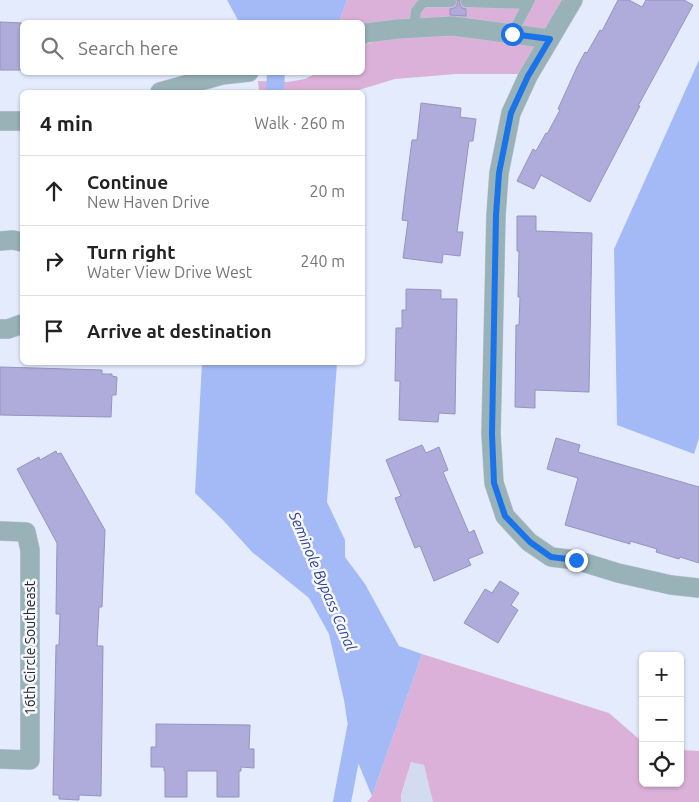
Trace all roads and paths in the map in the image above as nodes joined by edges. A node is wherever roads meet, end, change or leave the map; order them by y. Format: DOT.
graph roads {
  1 [pos="573,0"];
  2 [pos="450,2"];
  3 [pos="466,2"];
  4 [pos="529,2"];
  5 [pos="414,28"];
  6 [pos="365,34"];
  7 [pos="512,34"];
  8 [pos="550,39"];
  9 [pos="222,75"];
  10 [pos="167,90"];
  11 [pos="0,121"];
  12 [pos="20,121"];
  13 [pos="0,241"];
  14 [pos="20,242"];
  15 [pos="20,325"];
  16 [pos="0,329"];
  17 [pos="0,531"];
  18 [pos="699,588"];
  19 [pos="0,759"];
  1 -- 8 [label="street"];
  2 -- 5 [label="lane"];
  3 -- 4 [label="lane"];
  4 -- 7 [label="lane"];
  5 -- 6 [label="street"];
  5 -- 7 [label="street"];
  7 -- 8 [label="street"];
  8 -- 18 [label="street"];
  9 -- 10 [label="street"];
  11 -- 12 [label="street"];
  13 -- 14 [label="street"];
  15 -- 16 [label="street"];
  17 -- 19 [label="street, 16th Circle Southeast"];
}
